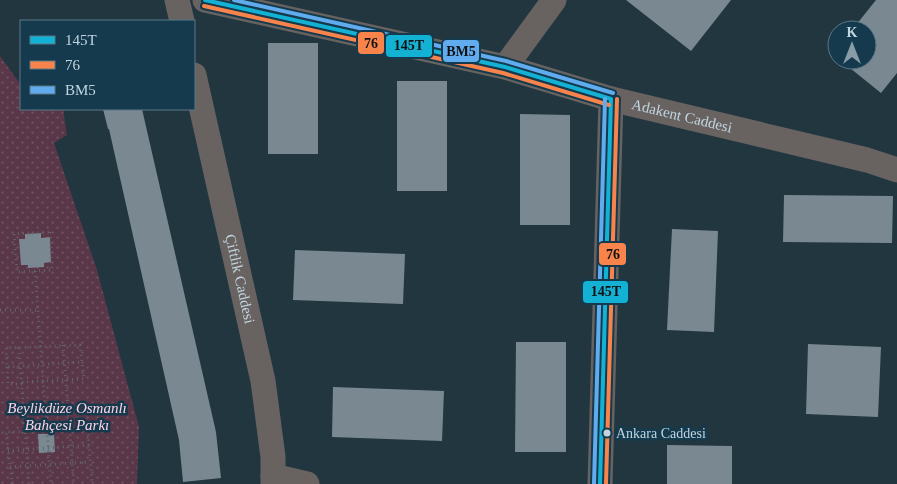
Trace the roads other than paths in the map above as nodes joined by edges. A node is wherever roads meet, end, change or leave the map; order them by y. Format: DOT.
graph roads {
  1 [pos="177,0"];
  2 [pos="205,0"];
  3 [pos="554,0"];
  4 [pos="182,20"];
  5 [pos="505,67"];
  6 [pos="195,79"];
  7 [pos="611,99"];
  8 [pos="897,170"];
  9 [pos="273,480"];
  10 [pos="307,484"];
  11 [pos="600,484"];
  1 -- 4 [label="street"];
  2 -- 5 [label="street, Adakent Caddesi"];
  3 -- 5 [label="street"];
  5 -- 7 [label="street, Adakent Caddesi"];
  6 -- 9 [label="street, Çiftlik Caddesi"];
  7 -- 8 [label="street, Adakent Caddesi"];
  7 -- 11 [label="street"];
  9 -- 10 [label="street"];
}
